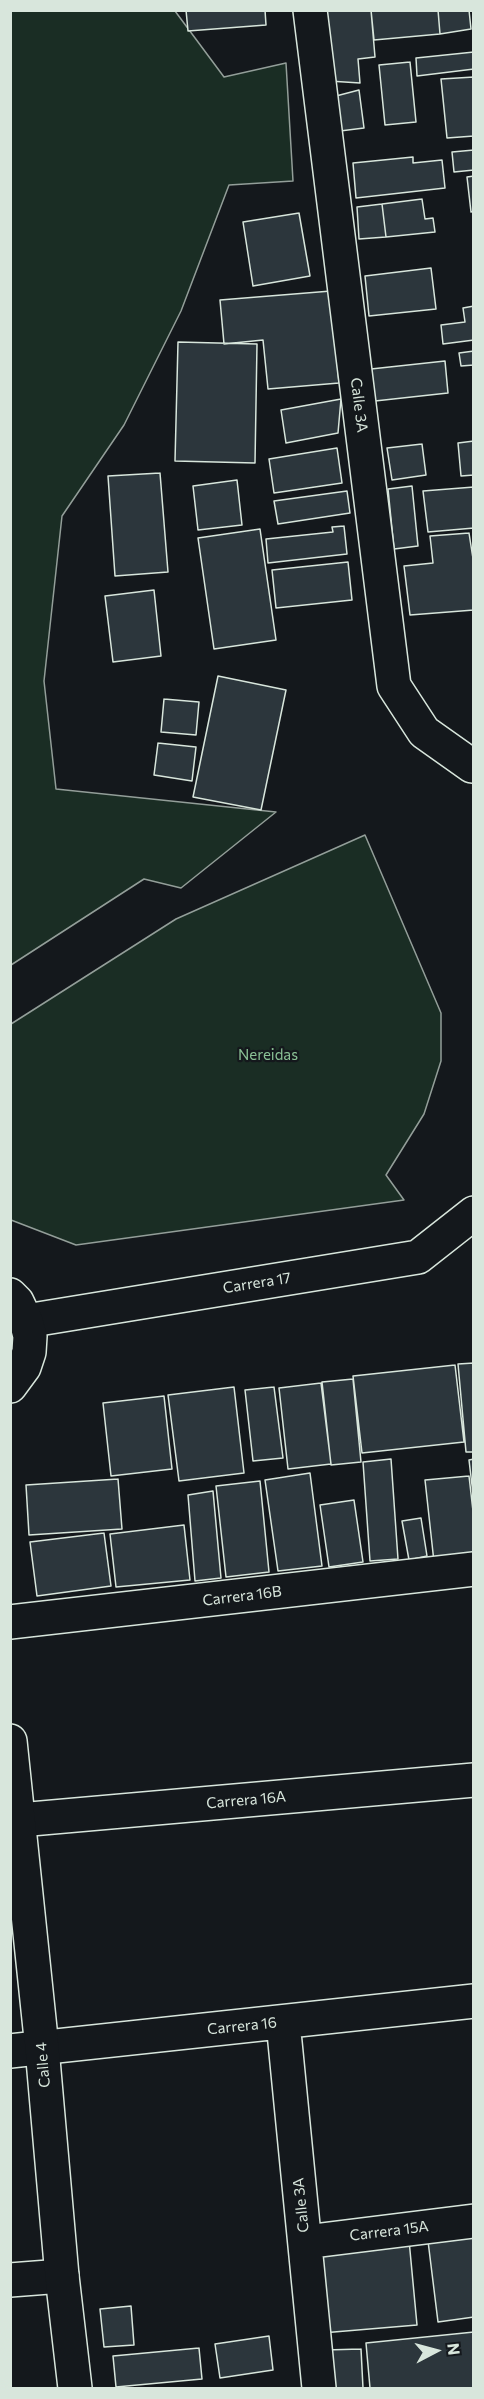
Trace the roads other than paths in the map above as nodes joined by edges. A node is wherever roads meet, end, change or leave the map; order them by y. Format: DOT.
graph roads {
  1 [pos="310,10"];
  2 [pos="473,769"];
  3 [pos="474,1213"];
  4 [pos="18,1308"];
  5 [pos="10,1386"];
  6 [pos="474,1569"];
  7 [pos="10,1622"];
  8 [pos="10,1741"];
  9 [pos="474,1780"];
  10 [pos="19,1820"];
  11 [pos="474,2001"];
  12 [pos="283,2022"];
  13 [pos="26,2049"];
  14 [pos="474,2221"];
  15 [pos="304,2242"];
  16 [pos="62,2276"];
  17 [pos="10,2280"];
  18 [pos="75,2388"];
  19 [pos="319,2388"];
  1 -- 2 [label="street, Calle 3A"];
  3 -- 4 [label="street, Carrera 17"];
  4 -- 5 [label="street"];
  6 -- 7 [label="street, Carrera 16B"];
  8 -- 10 [label="street, Calle 4"];
  9 -- 10 [label="street, Carrera 16A"];
  10 -- 13 [label="street, Calle 4"];
  11 -- 12 [label="street, Carrera 16"];
  12 -- 13 [label="street, Carrera 16"];
  12 -- 15 [label="street, Calle 3A"];
  13 -- 16 [label="street, Calle 4"];
  14 -- 15 [label="street, Carrera 15A"];
  15 -- 19 [label="street, Calle 3A"];
  16 -- 17 [label="street"];
  16 -- 18 [label="street, Calle 4"];
}
